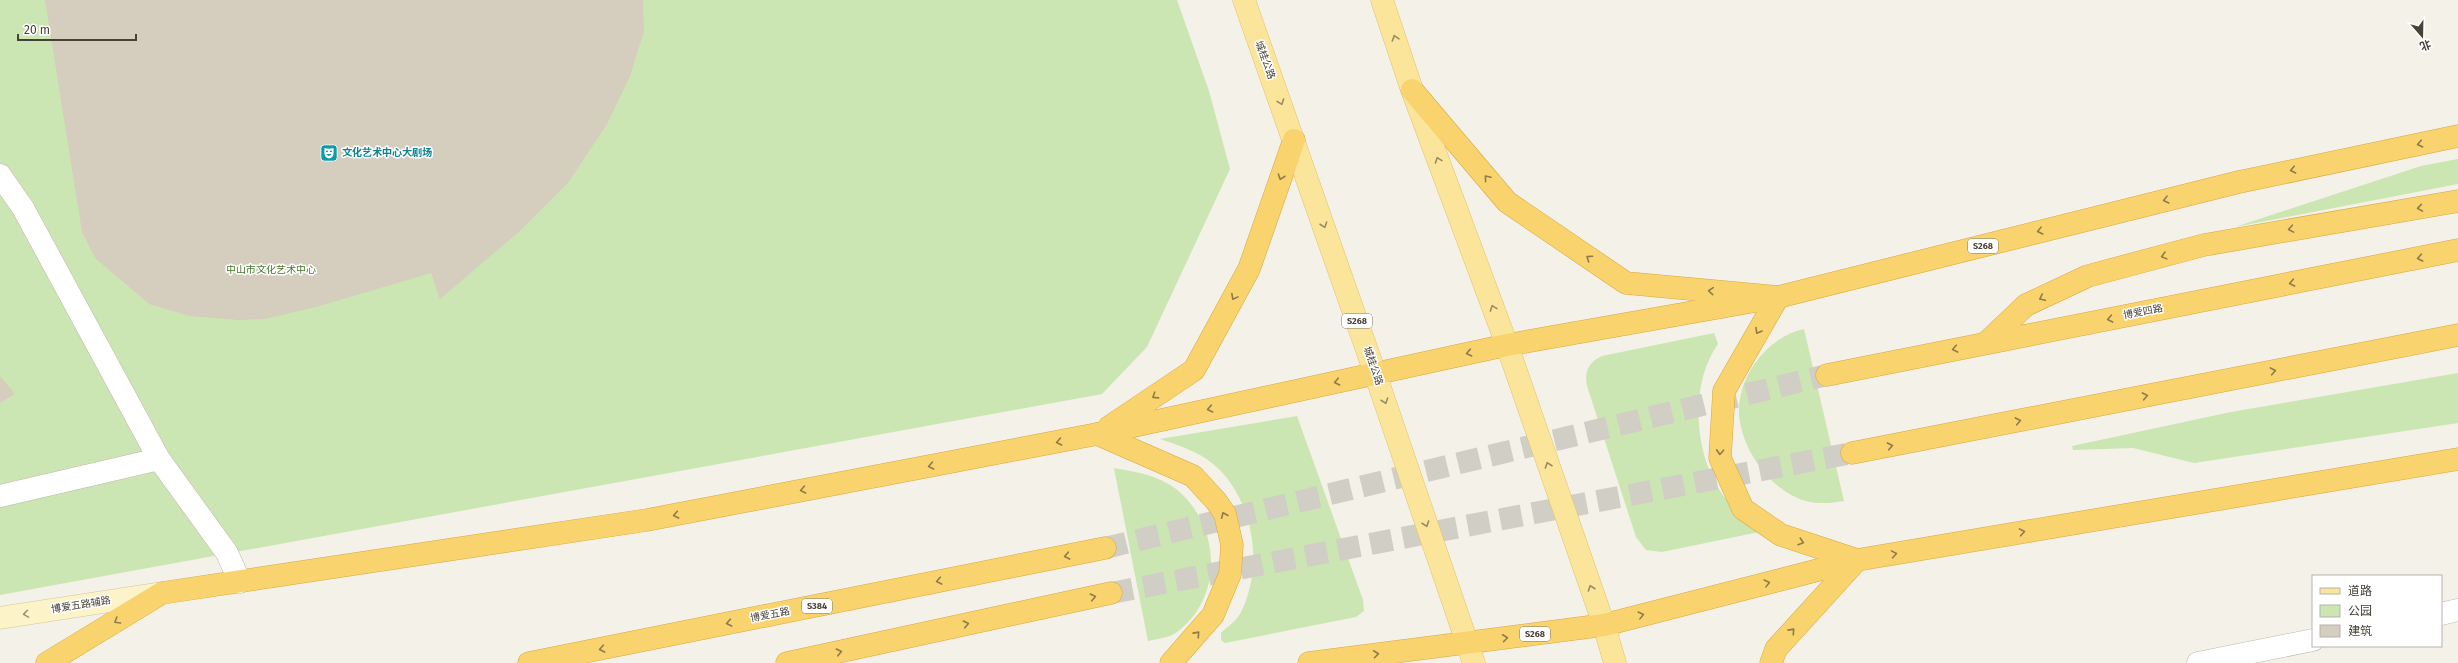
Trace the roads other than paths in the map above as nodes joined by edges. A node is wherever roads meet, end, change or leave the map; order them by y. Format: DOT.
graph roads {
  1 [pos="1244,0"];
  2 [pos="1382,0"];
  3 [pos="1412,90"];
  4 [pos="2458,136"];
  5 [pos="1294,140"];
  6 [pos="0,175"];
  7 [pos="2458,201"];
  8 [pos="2458,250"];
  9 [pos="1778,297"];
  10 [pos="2458,335"];
  11 [pos="1986,343"];
  12 [pos="1507,345"];
  13 [pos="1375,373"];
  14 [pos="1827,375"];
  15 [pos="1097,434"];
  16 [pos="1852,453"];
  17 [pos="159,459"];
  18 [pos="2458,459"];
  19 [pos="0,496"];
  20 [pos="1105,548"];
  21 [pos="1857,560"];
  22 [pos="240,582"];
  23 [pos="162,593"];
  24 [pos="1111,593"];
  25 [pos="2458,610"];
  26 [pos="2442,614"];
  27 [pos="0,618"];
  28 [pos="1604,625"];
  29 [pos="2312,640"];
  30 [pos="1466,643"];
  31 [pos="47,663"];
  32 [pos="529,663"];
  33 [pos="787,663"];
  34 [pos="1171,663"];
  35 [pos="1309,663"];
  36 [pos="1474,663"];
  37 [pos="1615,663"];
  38 [pos="1771,663"];
  39 [pos="2198,663"];
  1 -- 5 [label="main road, 城桂公路 / S268, one-way"];
  3 -- 2 [label="main road, S268, one-way"];
  9 -- 3 [label="highway, S268, one-way"];
  12 -- 3 [label="main road, S268, one-way"];
  4 -- 9 [label="highway, S268, one-way"];
  5 -- 13 [label="main road, 城桂公路 / S268, one-way"];
  5 -- 15 [label="highway, one-way"];
  6 -- 17 [label="street"];
  7 -- 11 [label="highway, one-way"];
  8 -- 11 [label="highway, 博爱四路, one-way"];
  9 -- 12 [label="highway, S268"];
  9 -- 21 [label="highway, one-way"];
  16 -- 10 [label="highway, one-way"];
  11 -- 14 [label="highway, 博爱四路, one-way"];
  12 -- 13 [label="highway, S268, one-way"];
  28 -- 12 [label="main road, S268, one-way"];
  13 -- 15 [label="highway, one-way"];
  13 -- 30 [label="main road, 城桂公路 / S268, one-way"];
  15 -- 22 [label="highway, one-way"];
  34 -- 15 [label="highway, one-way"];
  17 -- 19 [label="street"];
  17 -- 22 [label="street"];
  21 -- 18 [label="highway, S268, one-way"];
  20 -- 32 [label="highway, 博爱五路 / S384, one-way"];
  28 -- 21 [label="highway, S268, one-way"];
  38 -- 21 [label="highway, one-way"];
  22 -- 23 [label="highway"];
  23 -- 27 [label="street, 博爱五路辅路, one-way"];
  23 -- 31 [label="highway, one-way"];
  33 -- 24 [label="highway, one-way"];
  25 -- 26 [label="street"];
  30 -- 28 [label="highway, S268, one-way"];
  28 -- 37 [label="main road"];
  29 -- 39 [label="street"];
  35 -- 30 [label="highway, one-way"];
  30 -- 36 [label="main road, 城桂公路"];
}
